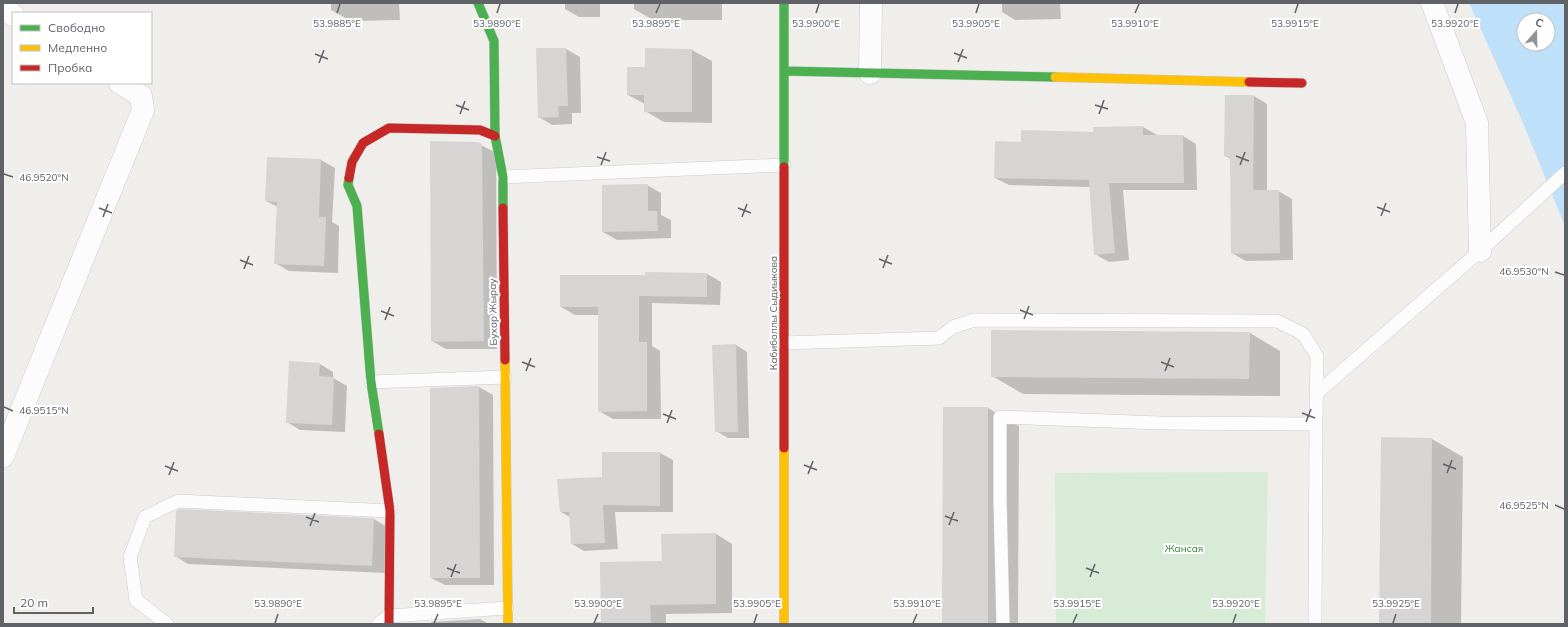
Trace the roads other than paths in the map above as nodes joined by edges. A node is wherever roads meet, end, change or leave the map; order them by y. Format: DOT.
graph roads {
  1 [pos="478,3"];
  2 [pos="784,3"];
  3 [pos="871,3"];
  4 [pos="1432,3"];
  5 [pos="3,9"];
  6 [pos="12,14"];
  7 [pos="784,71"];
  8 [pos="870,73"];
  9 [pos="1302,83"];
  10 [pos="122,84"];
  11 [pos="495,136"];
  12 [pos="784,165"];
  13 [pos="1565,173"];
  14 [pos="503,178"];
  15 [pos="1480,251"];
  16 [pos="784,343"];
  17 [pos="505,377"];
  18 [pos="371,382"];
  19 [pos="1317,393"];
  20 [pos="1316,424"];
  21 [pos="3,456"];
  22 [pos="390,511"];
  23 [pos="507,608"];
  24 [pos="389,620"];
  25 [pos="167,624"];
  26 [pos="378,624"];
  27 [pos="508,624"];
  28 [pos="784,624"];
  29 [pos="1003,624"];
  30 [pos="1315,624"];
  1 -- 11 [label="street, Бухар Жырау"];
  2 -- 7 [label="street, Кабиболлы Сыдиыкова"];
  3 -- 8 [label="street"];
  4 -- 15 [label="street"];
  5 -- 6 [label="street"];
  7 -- 8 [label="street"];
  7 -- 12 [label="street, Кабиболлы Сыдиыкова"];
  8 -- 9 [label="street"];
  10 -- 21 [label="street"];
  11 -- 14 [label="street, Бухар Жырау"];
  11 -- 18 [label="street"];
  12 -- 14 [label="lane"];
  12 -- 16 [label="street, Кабиболлы Сыдиыкова"];
  13 -- 15 [label="lane"];
  14 -- 17 [label="street, Бухар Жырау"];
  15 -- 19 [label="lane"];
  16 -- 19 [label="lane"];
  16 -- 28 [label="street, Кабиболлы Сыдиыкова"];
  17 -- 18 [label="lane"];
  17 -- 23 [label="street, Бухар Жырау"];
  18 -- 22 [label="street"];
  19 -- 20 [label="lane"];
  20 -- 29 [label="lane"];
  20 -- 30 [label="lane"];
  22 -- 24 [label="street"];
  22 -- 25 [label="lane"];
  23 -- 24 [label="lane"];
  23 -- 27 [label="street, Бухар Жырау"];
  24 -- 26 [label="lane"];
}
